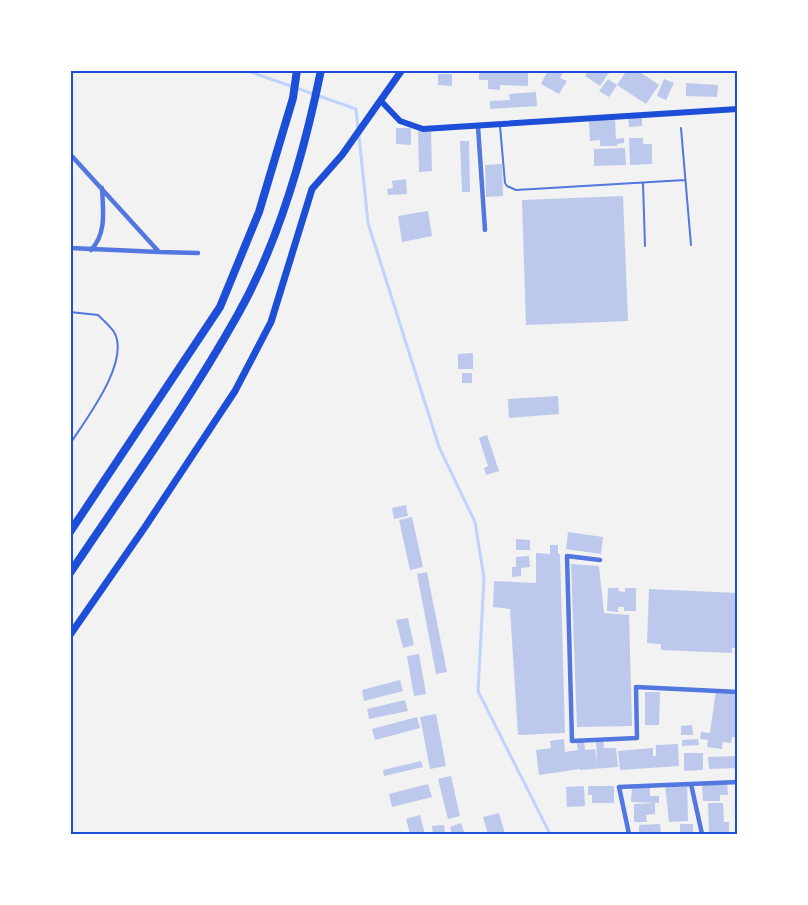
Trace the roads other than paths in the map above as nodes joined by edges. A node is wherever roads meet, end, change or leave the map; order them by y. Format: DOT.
graph roads {
  1 [pos="297,70"];
  2 [pos="321,70"];
  3 [pos="402,70"];
  4 [pos="381,101"];
  5 [pos="728,109"];
  6 [pos="738,109"];
  7 [pos="738,115"];
  8 [pos="500,126"];
  9 [pos="478,127"];
  10 [pos="681,128"];
  11 [pos="70,154"];
  12 [pos="685,180"];
  13 [pos="643,183"];
  14 [pos="102,188"];
  15 [pos="485,230"];
  16 [pos="691,244"];
  17 [pos="645,246"];
  18 [pos="70,248"];
  19 [pos="91,250"];
  20 [pos="159,252"];
  21 [pos="198,253"];
  22 [pos="70,312"];
  23 [pos="70,444"];
  24 [pos="70,532"];
  25 [pos="600,560"];
  26 [pos="70,573"];
  27 [pos="70,635"];
  28 [pos="738,692"];
  29 [pos="738,782"];
  30 [pos="691,784"];
  31 [pos="629,834"];
  32 [pos="702,834"];
  1 -- 24 [label="highway"];
  2 -- 26 [label="highway"];
  3 -- 4 [label="main road"];
  4 -- 9 [label="main road"];
  4 -- 27 [label="main road"];
  5 -- 6 [label="main road"];
  5 -- 7 [label="street"];
  5 -- 8 [label="main road"];
  8 -- 9 [label="main road"];
  8 -- 13 [label="lane"];
  9 -- 15 [label="street"];
  10 -- 12 [label="lane"];
  11 -- 14 [label="street"];
  12 -- 13 [label="lane"];
  12 -- 16 [label="lane"];
  13 -- 17 [label="lane"];
  14 -- 19 [label="street"];
  14 -- 20 [label="street"];
  18 -- 19 [label="street"];
  19 -- 20 [label="street"];
  20 -- 21 [label="street"];
  22 -- 23 [label="lane"];
  25 -- 28 [label="street"];
  29 -- 30 [label="street"];
  30 -- 31 [label="street"];
  30 -- 32 [label="street"];
}
